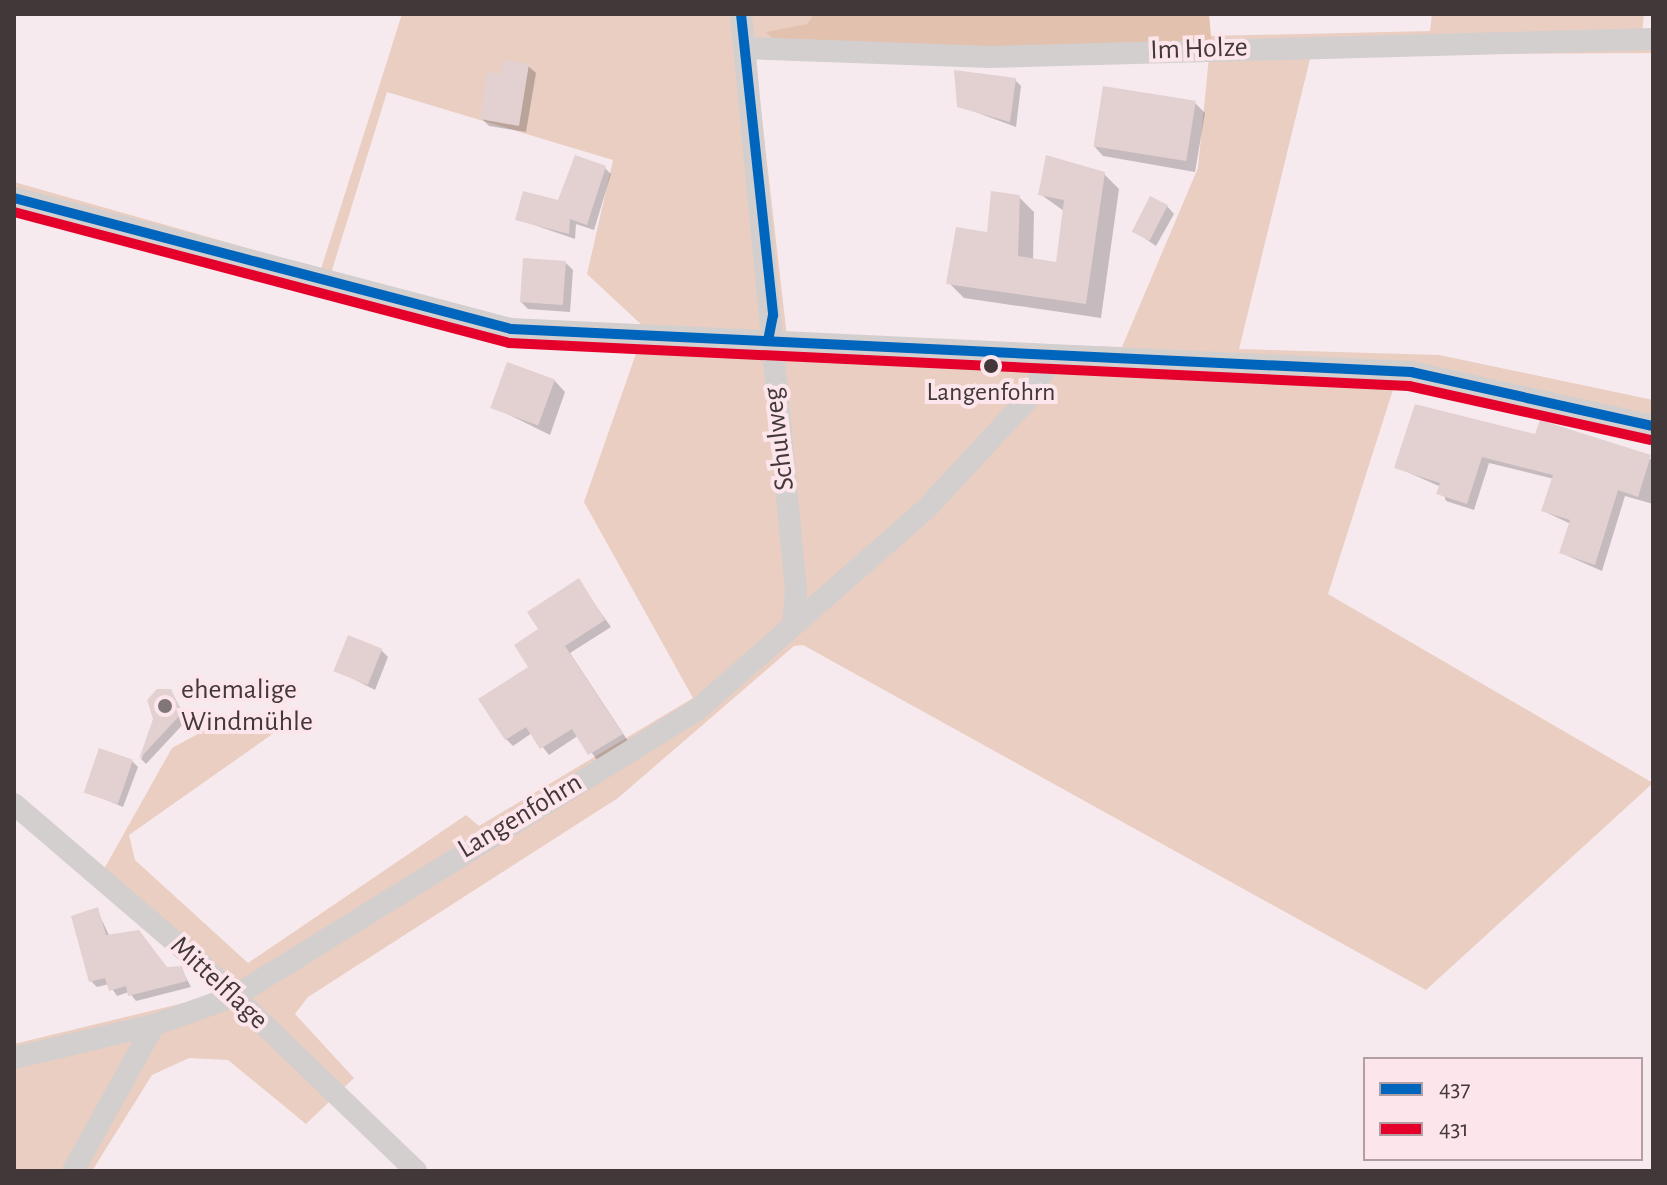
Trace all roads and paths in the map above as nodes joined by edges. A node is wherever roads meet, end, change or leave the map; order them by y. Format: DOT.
graph roads {
  1 [pos="741,14"];
  2 [pos="1653,39"];
  3 [pos="745,48"];
  4 [pos="14,198"];
  5 [pos="768,341"];
  6 [pos="1053,356"];
  7 [pos="1653,426"];
  8 [pos="793,626"];
  9 [pos="14,804"];
  10 [pos="235,996"];
  11 [pos="154,1025"];
  12 [pos="14,1058"];
  13 [pos="73,1171"];
  14 [pos="416,1171"];
  1 -- 3 [label="street, Schulweg"];
  2 -- 3 [label="street, Im Holze"];
  3 -- 5 [label="street, Schulweg"];
  4 -- 5 [label="street"];
  5 -- 6 [label="street"];
  5 -- 8 [label="street, Schulweg"];
  6 -- 7 [label="street"];
  6 -- 8 [label="street, Langenfohrn"];
  8 -- 10 [label="street, Langenfohrn"];
  9 -- 10 [label="street, Mittelflage"];
  10 -- 11 [label="street, Langenfohrn"];
  10 -- 14 [label="street, Mittelflage"];
  11 -- 12 [label="street, Langenfohrn"];
  11 -- 13 [label="street"];
}
